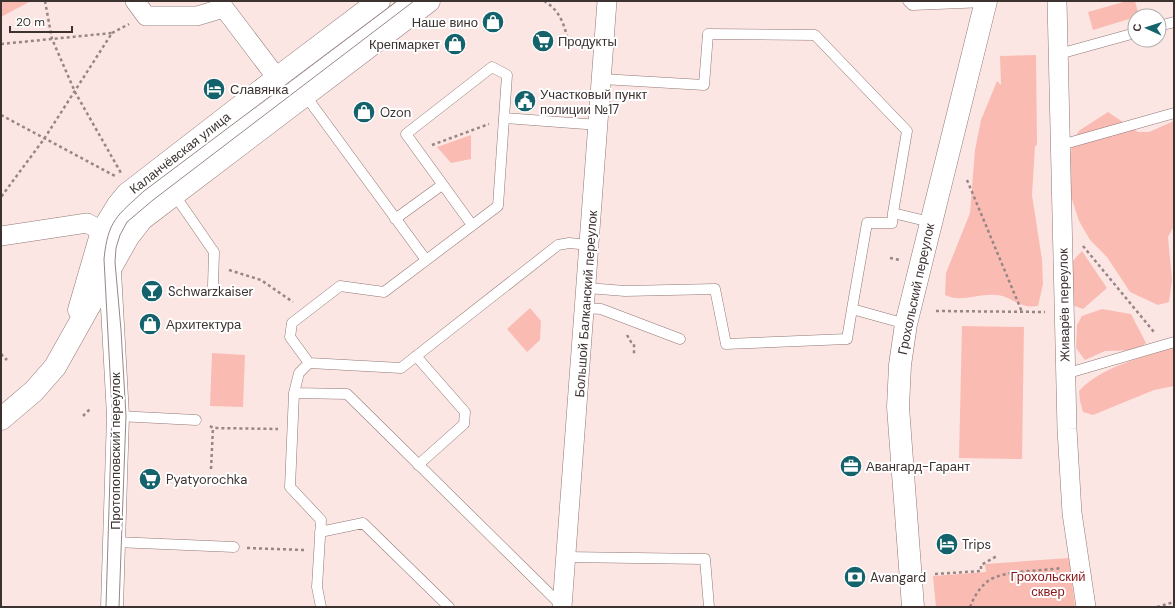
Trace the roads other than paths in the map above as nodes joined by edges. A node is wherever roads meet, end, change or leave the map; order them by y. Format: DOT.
graph roads {
  1 [pos="135,1"];
  2 [pos="379,1"];
  3 [pos="406,1"];
  4 [pos="429,1"];
  5 [pos="607,1"];
  6 [pos="908,1"];
  7 [pos="986,1"];
  8 [pos="1057,1"];
  9 [pos="1127,35"];
  10 [pos="1059,54"];
  11 [pos="277,78"];
  12 [pos="602,79"];
  13 [pos="305,95"];
  14 [pos="1174,114"];
  15 [pos="504,118"];
  16 [pos="599,125"];
  17 [pos="1061,145"];
  18 [pos="442,185"];
  19 [pos="174,194"];
  20 [pos="893,213"];
  21 [pos="395,219"];
  22 [pos="930,222"];
  23 [pos="472,225"];
  24 [pos="1,236"];
  25 [pos="590,245"];
  26 [pos="106,250"];
  27 [pos="426,260"];
  28 [pos="213,286"];
  29 [pos="587,288"];
  30 [pos="586,308"];
  31 [pos="852,310"];
  32 [pos="906,324"];
  33 [pos="680,339"];
  34 [pos="72,340"];
  35 [pos="1169,343"];
  36 [pos="416,356"];
  37 [pos="310,363"];
  38 [pos="1065,374"];
  39 [pos="294,393"];
  40 [pos="118,416"];
  41 [pos="1,419"];
  42 [pos="196,420"];
  43 [pos="418,465"];
  44 [pos="320,532"];
  45 [pos="115,542"];
  46 [pos="234,547"];
  47 [pos="566,557"];
  48 [pos="562,606"];
  49 [pos="112,607"];
  50 [pos="321,607"];
  51 [pos="449,607"];
  52 [pos="709,607"];
  53 [pos="913,607"];
  54 [pos="1086,607"];
  1 -- 11 [label="street"];
  2 -- 11 [label="main road, Каланчёвская улица"];
  3 -- 26 [label="lane"];
  4 -- 13 [label="main road, Каланчёвская улица"];
  5 -- 12 [label="street, Большой Балканский переулок"];
  6 -- 7 [label="lane"];
  7 -- 22 [label="main road, Грохольский переулок"];
  8 -- 10 [label="street, Живарёв переулок"];
  9 -- 10 [label="lane"];
  10 -- 17 [label="street, Живарёв переулок"];
  11 -- 26 [label="main road, Каланчёвская улица"];
  12 -- 16 [label="street, Большой Балканский переулок"];
  12 -- 20 [label="lane"];
  13 -- 19 [label="main road, Каланчёвская улица"];
  13 -- 21 [label="lane"];
  14 -- 17 [label="lane"];
  15 -- 16 [label="lane"];
  15 -- 18 [label="lane"];
  15 -- 23 [label="lane"];
  16 -- 25 [label="street, Большой Балканский переулок"];
  17 -- 38 [label="street, Живарёв переулок"];
  18 -- 21 [label="lane"];
  18 -- 23 [label="lane"];
  19 -- 26 [label="main road, Каланчёвская улица"];
  19 -- 28 [label="lane"];
  20 -- 22 [label="lane"];
  20 -- 31 [label="lane"];
  21 -- 27 [label="lane"];
  22 -- 32 [label="main road, Грохольский переулок"];
  23 -- 27 [label="lane"];
  24 -- 26 [label="street"];
  25 -- 29 [label="street, Большой Балканский переулок"];
  25 -- 36 [label="lane"];
  26 -- 34 [label="main road, Каланчёвская улица"];
  26 -- 34 [label="main road"];
  26 -- 40 [label="main road, Протопоповский переулок"];
  27 -- 37 [label="lane"];
  29 -- 30 [label="street, Большой Балканский переулок"];
  29 -- 31 [label="lane"];
  30 -- 33 [label="lane"];
  30 -- 47 [label="street, Большой Балканский переулок"];
  31 -- 32 [label="lane"];
  32 -- 53 [label="main road, Грохольский переулок"];
  34 -- 41 [label="main road"];
  35 -- 38 [label="lane"];
  36 -- 37 [label="lane"];
  36 -- 43 [label="lane"];
  37 -- 39 [label="lane"];
  38 -- 54 [label="street, Живарёв переулок"];
  39 -- 43 [label="lane"];
  39 -- 44 [label="lane"];
  40 -- 42 [label="lane"];
  40 -- 45 [label="main road, Протопоповский переулок"];
  43 -- 48 [label="lane"];
  44 -- 50 [label="lane"];
  44 -- 51 [label="lane"];
  45 -- 46 [label="lane"];
  45 -- 49 [label="main road, Протопоповский переулок"];
  47 -- 48 [label="street, Большой Балканский переулок"];
  47 -- 52 [label="lane"];
}
